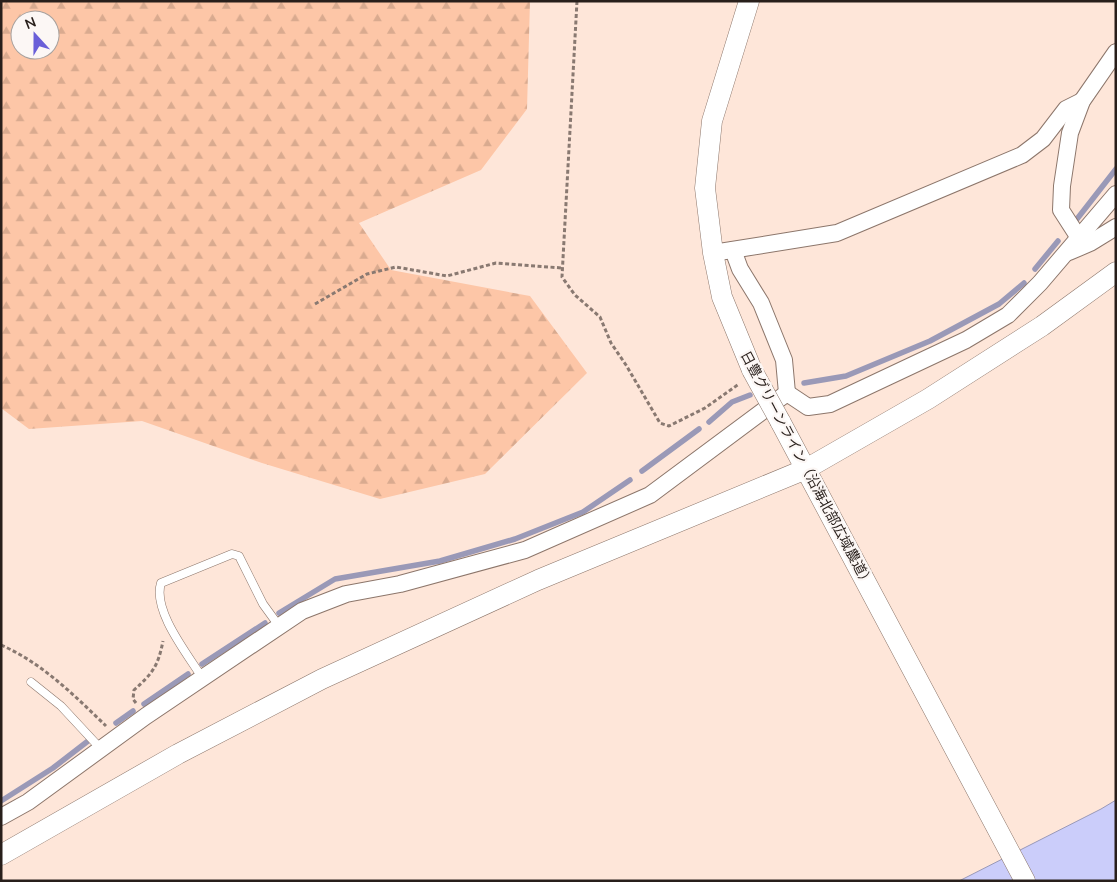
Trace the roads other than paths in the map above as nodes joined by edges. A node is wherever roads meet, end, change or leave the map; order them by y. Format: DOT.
graph roads {
  1 [pos="749,1"];
  2 [pos="1116,52"];
  3 [pos="1082,101"];
  4 [pos="1116,194"];
  5 [pos="1116,228"];
  6 [pos="1079,238"];
  7 [pos="733,250"];
  8 [pos="713,253"];
  9 [pos="1066,254"];
  10 [pos="1116,272"];
  11 [pos="787,393"];
  12 [pos="806,469"];
  13 [pos="279,626"];
  14 [pos="203,680"];
  15 [pos="31,682"];
  16 [pos="101,749"];
  17 [pos="1,817"];
  18 [pos="1,855"];
  19 [pos="1025,881"];
  1 -- 8 [label="street, 日豊グリーンライン（沿海北部広域農道）"];
  2 -- 3 [label="street"];
  3 -- 6 [label="street"];
  3 -- 7 [label="street"];
  4 -- 6 [label="street"];
  5 -- 9 [label="street"];
  6 -- 9 [label="street"];
  7 -- 8 [label="street"];
  7 -- 11 [label="street"];
  8 -- 12 [label="street, 日豊グリーンライン（沿海北部広域農道）, bridge"];
  9 -- 11 [label="street"];
  10 -- 12 [label="street"];
  11 -- 13 [label="street"];
  12 -- 18 [label="street"];
  12 -- 19 [label="street, 日豊グリーンライン（沿海北部広域農道）"];
  13 -- 14 [label="street"];
  13 -- 14 [label="lane"];
  14 -- 16 [label="street"];
  15 -- 16 [label="lane"];
  16 -- 17 [label="street"];
}
